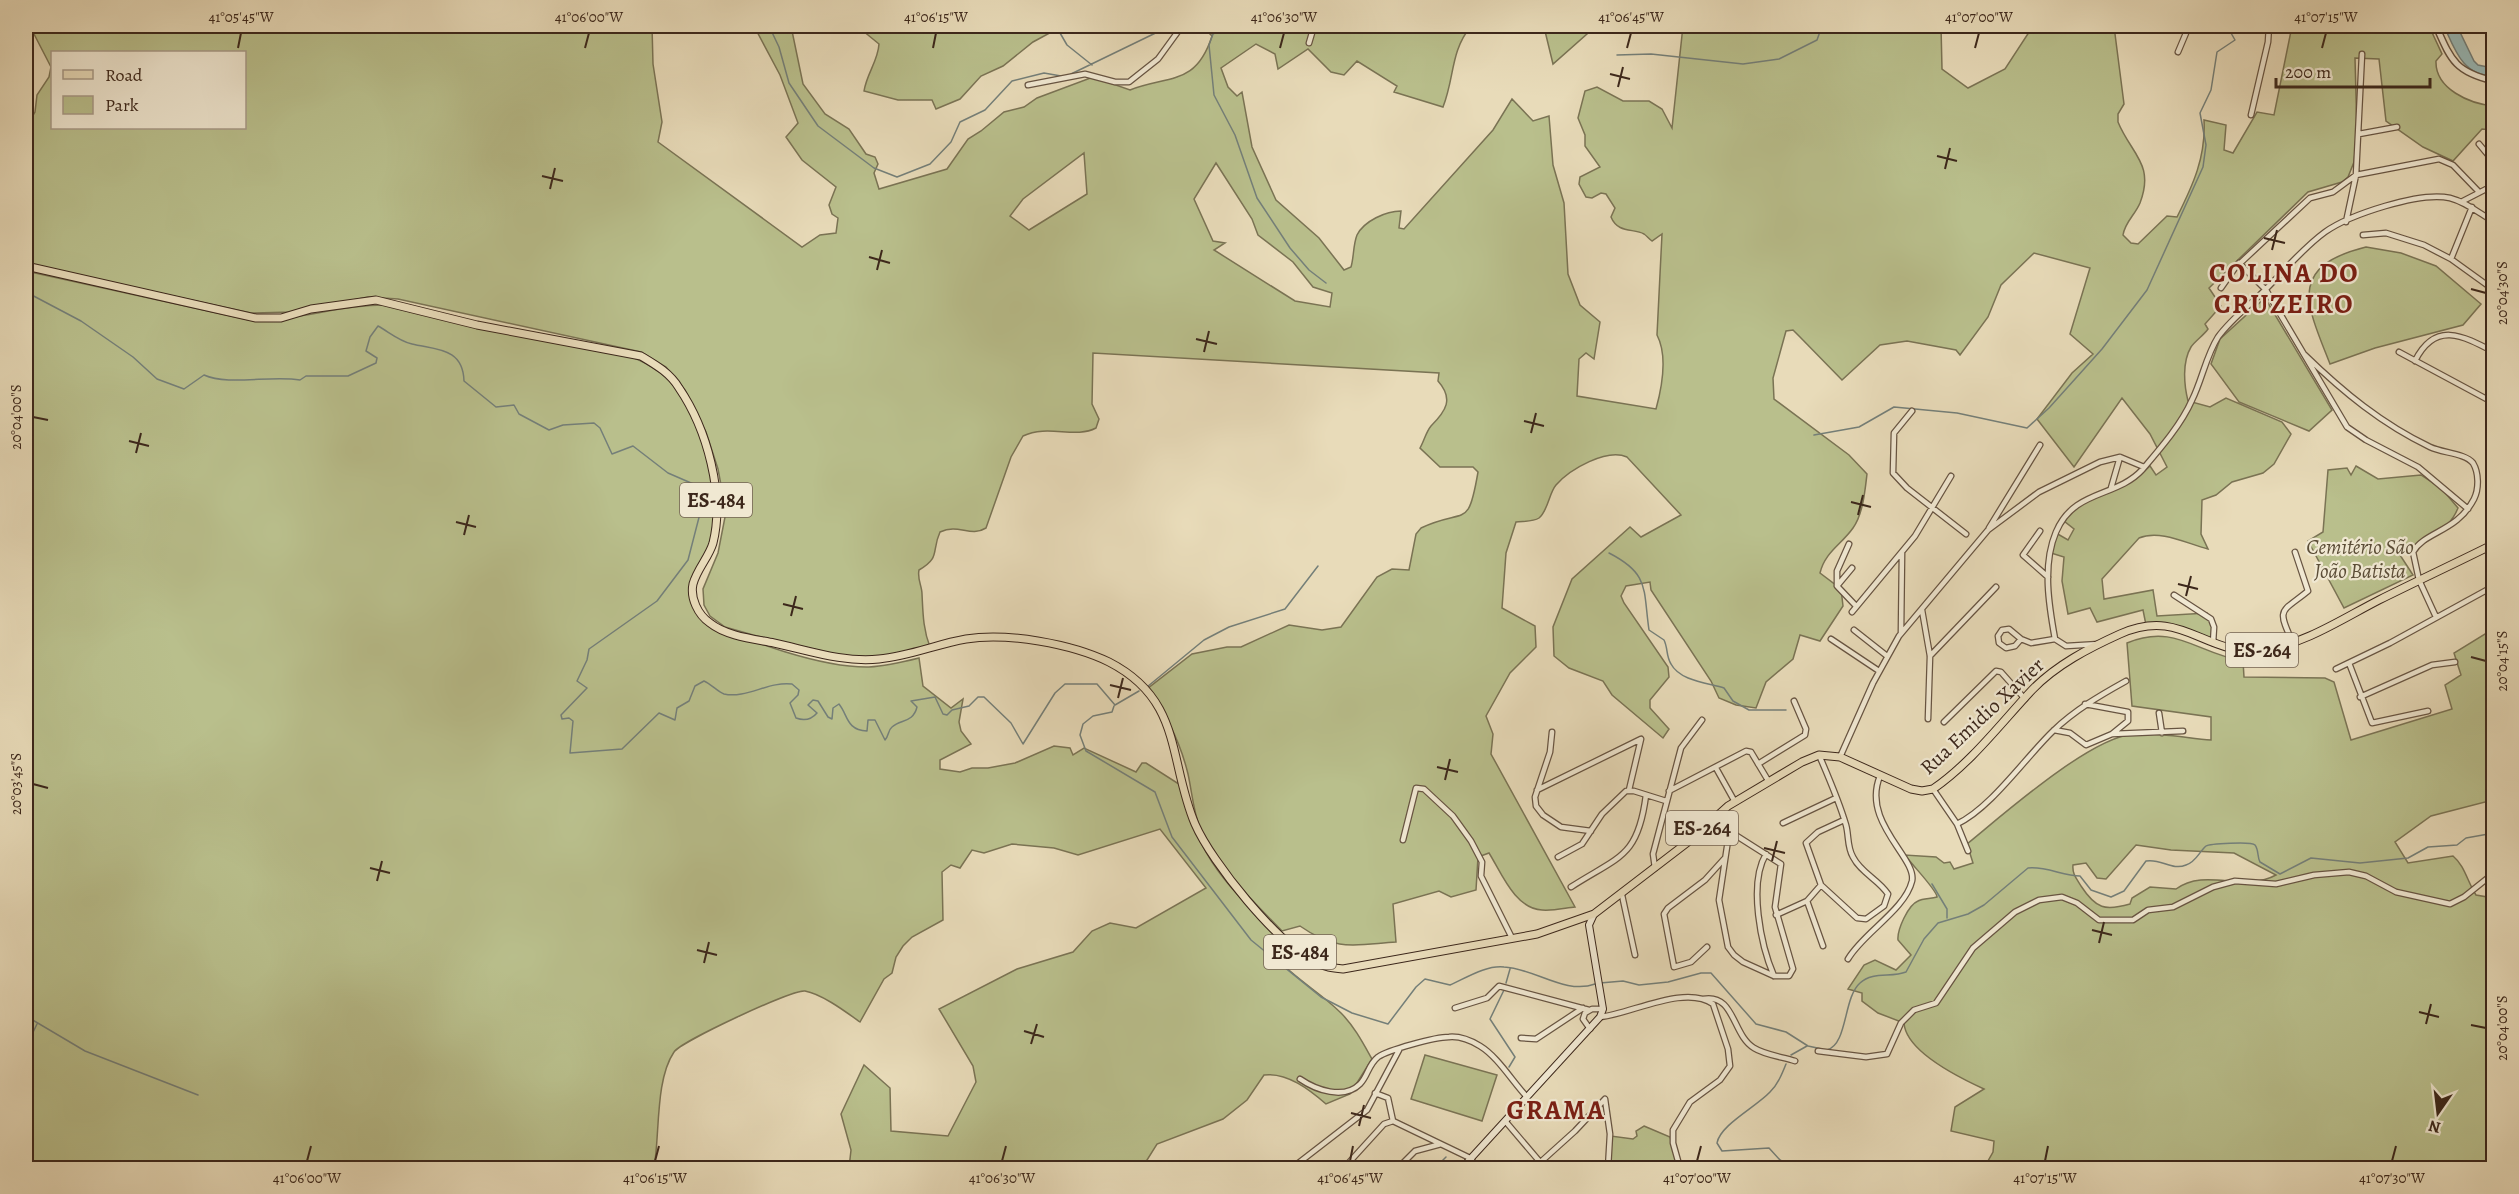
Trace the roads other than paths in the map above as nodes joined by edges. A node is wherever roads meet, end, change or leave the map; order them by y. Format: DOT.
graph roads {
  1 [pos="1182,26"];
  2 [pos="1314,26"];
  3 [pos="2189,26"];
  4 [pos="2269,26"];
  5 [pos="2436,26"];
  6 [pos="1309,43"];
  7 [pos="2178,52"];
  8 [pos="2362,54"];
  9 [pos="2493,81"];
  10 [pos="1028,85"];
  11 [pos="2251,115"];
  12 [pos="2397,127"];
  13 [pos="2360,134"];
  14 [pos="2479,144"];
  15 [pos="2493,162"];
  16 [pos="2356,175"];
  17 [pos="2493,185"];
  18 [pos="2479,192"];
  19 [pos="2461,202"];
  20 [pos="2472,207"];
  21 [pos="2346,222"];
  22 [pos="2493,222"];
  23 [pos="2363,235"];
  24 [pos="2451,259"];
  25 [pos="2239,263"];
  26 [pos="26,266"];
  27 [pos="2221,288"];
  28 [pos="2266,290"];
  29 [pos="2493,290"];
  30 [pos="2492,350"];
  31 [pos="2399,352"];
  32 [pos="2305,355"];
  33 [pos="2415,361"];
  34 [pos="2493,404"];
  35 [pos="1912,411"];
  36 [pos="2040,445"];
  37 [pos="2120,457"];
  38 [pos="2144,467"];
  39 [pos="1951,476"];
  40 [pos="2111,488"];
  41 [pos="1932,506"];
  42 [pos="2468,509"];
  43 [pos="1988,530"];
  44 [pos="2040,531"];
  45 [pos="1966,534"];
  46 [pos="1849,544"];
  47 [pos="2493,544"];
  48 [pos="1902,550"];
  49 [pos="2295,552"];
  50 [pos="1852,568"];
  51 [pos="2048,577"];
  52 [pos="2419,580"];
  53 [pos="1837,586"];
  54 [pos="2493,586"];
  55 [pos="1996,587"];
  56 [pos="2174,595"];
  57 [pos="1856,606"];
  58 [pos="1922,610"];
  59 [pos="1852,612"];
  60 [pos="2436,617"];
  61 [pos="1854,630"];
  62 [pos="1901,633"];
  63 [pos="1831,639"];
  64 [pos="2021,639"];
  65 [pos="2055,639"];
  66 [pos="2212,643"];
  67 [pos="2293,643"];
  68 [pos="2099,644"];
  69 [pos="1887,656"];
  70 [pos="1930,656"];
  71 [pos="2456,662"];
  72 [pos="2349,663"];
  73 [pos="2336,669"];
  74 [pos="1879,672"];
  75 [pos="2126,681"];
  76 [pos="2360,697"];
  77 [pos="2025,699"];
  78 [pos="1794,701"];
  79 [pos="2084,704"];
  80 [pos="2428,711"];
  81 [pos="2159,713"];
  82 [pos="1928,719"];
  83 [pos="1702,720"];
  84 [pos="1944,722"];
  85 [pos="2054,730"];
  86 [pos="2183,730"];
  87 [pos="1552,732"];
  88 [pos="2162,733"];
  89 [pos="2112,734"];
  90 [pos="1819,755"];
  91 [pos="1840,757"];
  92 [pos="1758,764"];
  93 [pos="1716,768"];
  94 [pos="1880,776"];
  95 [pos="1769,782"];
  96 [pos="1933,789"];
  97 [pos="1537,790"];
  98 [pos="1629,790"];
  99 [pos="1669,791"];
  100 [pos="1646,795"];
  101 [pos="1836,798"];
  102 [pos="1666,801"];
  103 [pos="1735,802"];
  104 [pos="1722,811"];
  105 [pos="1844,820"];
  106 [pos="1783,823"];
  107 [pos="1957,824"];
  108 [pos="1591,831"];
  109 [pos="1729,831"];
  110 [pos="1403,840"];
  111 [pos="1968,852"];
  112 [pos="1766,854"];
  113 [pos="1558,857"];
  114 [pos="1724,859"];
  115 [pos="1655,868"];
  116 [pos="2493,873"];
  117 [pos="1821,885"];
  118 [pos="1571,887"];
  119 [pos="1622,895"];
  120 [pos="1807,901"];
  121 [pos="1594,914"];
  122 [pos="1776,915"];
  123 [pos="1512,938"];
  124 [pos="1822,946"];
  125 [pos="1707,947"];
  126 [pos="1635,955"];
  127 [pos="1848,959"];
  128 [pos="1777,977"];
  129 [pos="1701,999"];
  130 [pos="1455,1008"];
  131 [pos="1583,1008"];
  132 [pos="1603,1009"];
  133 [pos="1589,1010"];
  134 [pos="1600,1017"];
  135 [pos="1590,1029"];
  136 [pos="1521,1038"];
  137 [pos="1399,1050"];
  138 [pos="1818,1051"];
  139 [pos="1795,1061"];
  140 [pos="1300,1079"];
  141 [pos="1375,1094"];
  142 [pos="1527,1096"];
  143 [pos="1393,1121"];
  144 [pos="1506,1122"];
  145 [pos="1441,1144"];
  146 [pos="1472,1160"];
  147 [pos="1540,1162"];
  148 [pos="1292,1168"];
  149 [pos="1344,1168"];
  150 [pos="1398,1168"];
  151 [pos="1462,1168"];
  152 [pos="1534,1168"];
  153 [pos="1608,1168"];
  154 [pos="1680,1168"];
  1 -- 10 [label="street"];
  2 -- 6 [label="street"];
  3 -- 7 [label="street"];
  4 -- 11 [label="street"];
  5 -- 9 [label="street"];
  8 -- 13 [label="street"];
  12 -- 13 [label="street"];
  13 -- 16 [label="street"];
  14 -- 15 [label="street"];
  16 -- 18 [label="street"];
  16 -- 21 [label="street"];
  16 -- 25 [label="street"];
  17 -- 18 [label="street"];
  18 -- 19 [label="street"];
  19 -- 20 [label="street"];
  19 -- 21 [label="street"];
  20 -- 22 [label="street"];
  20 -- 24 [label="street"];
  21 -- 28 [label="street"];
  23 -- 24 [label="street"];
  24 -- 29 [label="street"];
  25 -- 27 [label="street"];
  25 -- 28 [label="street"];
  26 -- 123 [label="main road, ES-484"];
  28 -- 32 [label="street"];
  28 -- 38 [label="street"];
  30 -- 33 [label="street"];
  31 -- 33 [label="street"];
  32 -- 42 [label="street"];
  32 -- 42 [label="street"];
  33 -- 34 [label="street"];
  35 -- 41 [label="street"];
  36 -- 43 [label="street"];
  37 -- 38 [label="street"];
  37 -- 40 [label="street"];
  37 -- 43 [label="street"];
  38 -- 40 [label="street"];
  39 -- 41 [label="street"];
  40 -- 51 [label="street"];
  41 -- 45 [label="street"];
  41 -- 48 [label="street"];
  42 -- 52 [label="street"];
  43 -- 58 [label="street"];
  44 -- 51 [label="street"];
  46 -- 53 [label="street"];
  47 -- 52 [label="main road, ES-264"];
  48 -- 57 [label="street"];
  48 -- 62 [label="street"];
  49 -- 67 [label="street"];
  50 -- 53 [label="street"];
  51 -- 65 [label="street"];
  52 -- 60 [label="street"];
  52 -- 67 [label="main road, ES-264"];
  53 -- 57 [label="street"];
  54 -- 60 [label="street"];
  55 -- 70 [label="street"];
  56 -- 66 [label="street"];
  57 -- 59 [label="street"];
  58 -- 62 [label="street"];
  58 -- 70 [label="street"];
  60 -- 72 [label="street"];
  61 -- 69 [label="street"];
  62 -- 69 [label="street"];
  63 -- 74 [label="street"];
  64 -- 64 [label="street"];
  64 -- 65 [label="street"];
  65 -- 68 [label="street"];
  66 -- 67 [label="main road, ES-264"];
  66 -- 68 [label="main road, ES-264"];
  68 -- 77 [label="main road, Rua Emidio Xavier / ES-264"];
  69 -- 74 [label="street"];
  70 -- 82 [label="street"];
  71 -- 76 [label="street"];
  72 -- 73 [label="street"];
  72 -- 76 [label="street"];
  74 -- 91 [label="street"];
  75 -- 79 [label="street"];
  76 -- 80 [label="street"];
  77 -- 84 [label="street"];
  77 -- 96 [label="main road, Rua Emidio Xavier / ES-264"];
  78 -- 92 [label="street"];
  79 -- 85 [label="street"];
  79 -- 89 [label="street"];
  81 -- 88 [label="street"];
  83 -- 99 [label="street"];
  85 -- 89 [label="street"];
  85 -- 107 [label="street"];
  86 -- 88 [label="street"];
  87 -- 97 [label="street"];
  88 -- 89 [label="street"];
  90 -- 91 [label="main road, Rua Emidio Xavier"];
  90 -- 95 [label="main road, ES-264"];
  90 -- 101 [label="street"];
  91 -- 94 [label="main road, Rua Emidio Xavier"];
  92 -- 93 [label="street"];
  92 -- 95 [label="street"];
  93 -- 99 [label="street"];
  93 -- 103 [label="street"];
  94 -- 96 [label="main road, Rua Emidio Xavier"];
  94 -- 127 [label="street"];
  95 -- 103 [label="main road, ES-264"];
  96 -- 107 [label="street"];
  97 -- 98 [label="street"];
  97 -- 108 [label="street"];
  98 -- 100 [label="street"];
  98 -- 108 [label="street"];
  99 -- 102 [label="street"];
  100 -- 102 [label="street"];
  100 -- 118 [label="street"];
  101 -- 105 [label="street"];
  101 -- 106 [label="street"];
  102 -- 115 [label="street"];
  103 -- 104 [label="main road, ES-264"];
  104 -- 109 [label="street"];
  104 -- 115 [label="main road, ES-264"];
  105 -- 117 [label="street"];
  105 -- 117 [label="street"];
  107 -- 111 [label="street"];
  108 -- 113 [label="street"];
  109 -- 112 [label="street"];
  109 -- 114 [label="street"];
  110 -- 123 [label="street"];
  112 -- 122 [label="street"];
  112 -- 128 [label="street"];
  114 -- 125 [label="street"];
  114 -- 128 [label="street"];
  115 -- 119 [label="main road, ES-264"];
  116 -- 138 [label="street"];
  117 -- 120 [label="street"];
  119 -- 121 [label="main road, ES-264"];
  119 -- 126 [label="street"];
  120 -- 122 [label="street"];
  120 -- 124 [label="street"];
  121 -- 123 [label="main road, ES-484"];
  121 -- 132 [label="main road"];
  122 -- 128 [label="street"];
  129 -- 134 [label="street"];
  129 -- 139 [label="street"];
  129 -- 154 [label="street"];
  130 -- 131 [label="street"];
  131 -- 133 [label="street"];
  131 -- 136 [label="street"];
  132 -- 133 [label="street"];
  132 -- 134 [label="main road"];
  133 -- 135 [label="street"];
  134 -- 135 [label="main road"];
  135 -- 142 [label="main road"];
  137 -- 140 [label="street"];
  137 -- 141 [label="street"];
  137 -- 142 [label="street"];
  141 -- 143 [label="street"];
  141 -- 148 [label="street"];
  142 -- 144 [label="main road"];
  143 -- 145 [label="street"];
  143 -- 149 [label="street"];
  144 -- 146 [label="main road"];
  144 -- 147 [label="street"];
  145 -- 146 [label="street"];
  145 -- 150 [label="street"];
  146 -- 151 [label="main road"];
  147 -- 152 [label="street"];
  147 -- 153 [label="street"];
}
